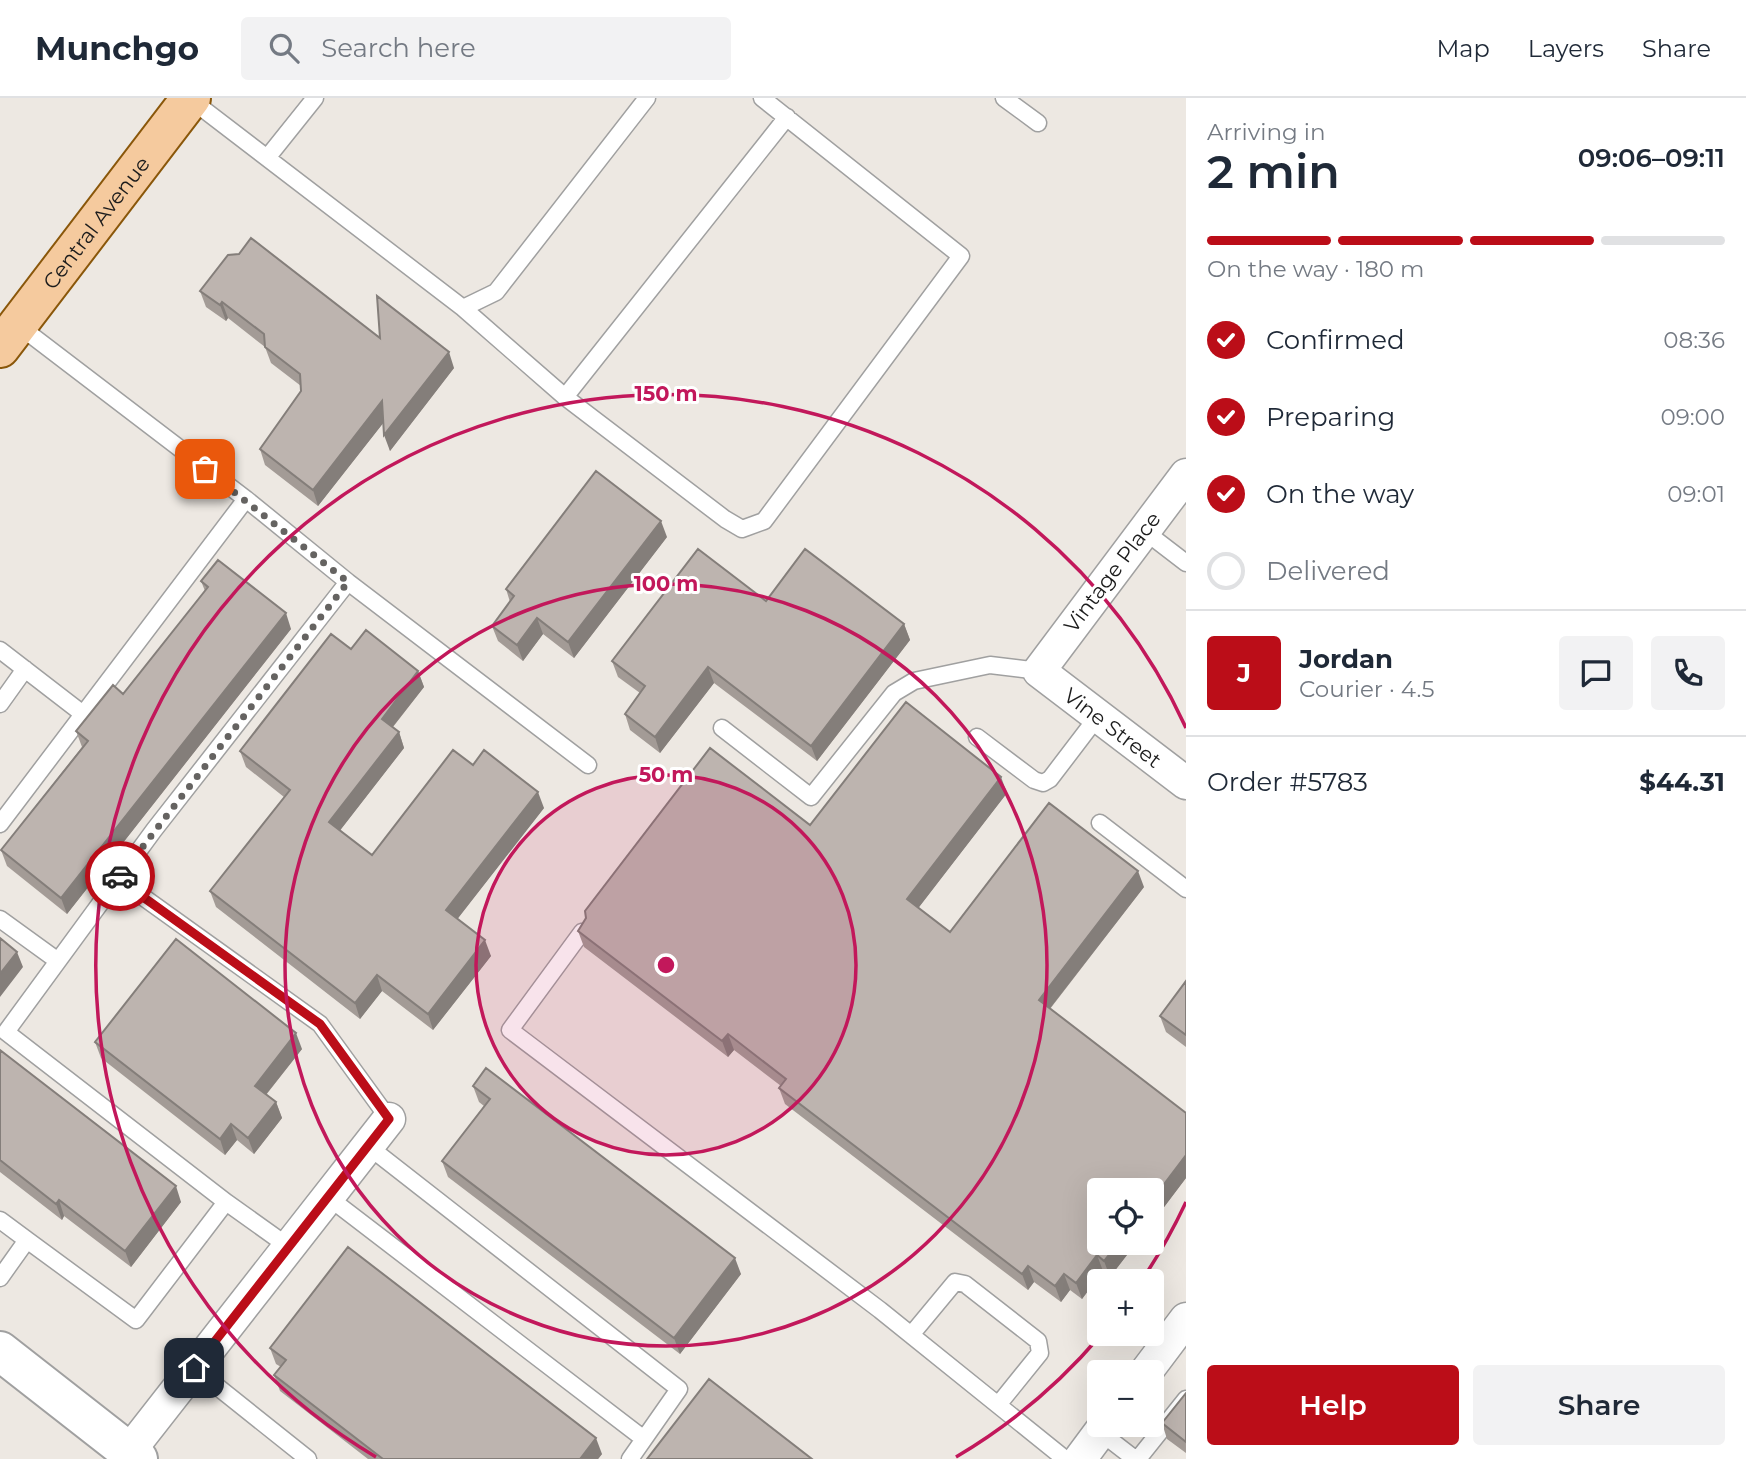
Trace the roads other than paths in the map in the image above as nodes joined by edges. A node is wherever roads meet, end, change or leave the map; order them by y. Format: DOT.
graph roads {
  1 [pos="315,98"];
  2 [pos="647,98"];
  3 [pos="762,98"];
  4 [pos="1004,98"];
  5 [pos="191,99"];
  6 [pos="787,117"];
  7 [pos="1038,123"];
  8 [pos="267,158"];
  9 [pos="463,308"];
  10 [pos="9,336"];
  11 [pos="565,397"];
  12 [pos="1186,475"];
  13 [pos="246,499"];
  14 [pos="1143,530"];
  15 [pos="1186,563"];
  16 [pos="348,582"];
  17 [pos="0,649"];
  18 [pos="25,669"];
  19 [pos="1039,671"];
  20 [pos="0,704"];
  21 [pos="83,714"];
  22 [pos="1098,716"];
  23 [pos="722,728"];
  24 [pos="977,737"];
  25 [pos="588,765"];
  26 [pos="1186,783"];
  27 [pos="1100,823"];
  28 [pos="0,824"];
  29 [pos="118,879"];
  30 [pos="1186,889"];
  31 [pos="0,919"];
  32 [pos="582,932"];
  33 [pos="58,961"];
  34 [pos="389,1119"];
  35 [pos="368,1146"];
  36 [pos="328,1197"];
  37 [pos="226,1202"];
  38 [pos="0,1220"];
  39 [pos="27,1240"];
  40 [pos="289,1247"];
  41 [pos="0,1278"];
  42 [pos="1185,1323"];
  43 [pos="911,1335"];
  44 [pos="0,1352"];
  45 [pos="1156,1360"];
  46 [pos="194,1368"];
  47 [pos="1186,1399"];
  48 [pos="999,1405"];
  49 [pos="1096,1437"];
  50 [pos="1113,1437"];
  51 [pos="644,1439"];
  52 [pos="130,1456"];
  53 [pos="308,1459"];
  54 [pos="630,1459"];
  55 [pos="1065,1459"];
  56 [pos="1080,1459"];
  57 [pos="1137,1459"];
  1 -- 8 [label="lane"];
  2 -- 9 [label="lane"];
  3 -- 6 [label="lane"];
  4 -- 7 [label="lane"];
  5 -- 8 [label="lane"];
  5 -- 10 [label="main road, Central Avenue"];
  6 -- 11 [label="lane"];
  6 -- 11 [label="lane"];
  8 -- 9 [label="lane"];
  9 -- 11 [label="lane"];
  10 -- 13 [label="lane"];
  12 -- 14 [label="street, Vintage Place"];
  13 -- 16 [label="lane"];
  13 -- 21 [label="lane"];
  14 -- 15 [label="lane"];
  14 -- 19 [label="street, Vintage Place"];
  16 -- 25 [label="lane"];
  16 -- 29 [label="lane"];
  17 -- 18 [label="lane"];
  18 -- 20 [label="lane"];
  18 -- 21 [label="lane"];
  19 -- 22 [label="street, Vine Street"];
  19 -- 23 [label="lane"];
  21 -- 28 [label="lane"];
  22 -- 24 [label="lane"];
  22 -- 26 [label="street, Vine Street"];
  27 -- 30 [label="lane"];
  29 -- 33 [label="lane"];
  29 -- 34 [label="lane"];
  31 -- 33 [label="lane"];
  32 -- 43 [label="lane"];
  33 -- 37 [label="lane"];
  34 -- 35 [label="street"];
  35 -- 36 [label="street"];
  35 -- 51 [label="lane"];
  36 -- 40 [label="street"];
  36 -- 51 [label="lane"];
  37 -- 39 [label="lane"];
  37 -- 40 [label="lane"];
  38 -- 39 [label="lane"];
  39 -- 41 [label="lane"];
  40 -- 46 [label="street"];
  42 -- 45 [label="street"];
  43 -- 48 [label="lane"];
  43 -- 48 [label="lane"];
  44 -- 52 [label="street"];
  46 -- 52 [label="street"];
  46 -- 53 [label="lane"];
  47 -- 57 [label="lane"];
  48 -- 55 [label="lane"];
  49 -- 56 [label="street"];
  50 -- 57 [label="lane"];
  51 -- 54 [label="lane"];
}
